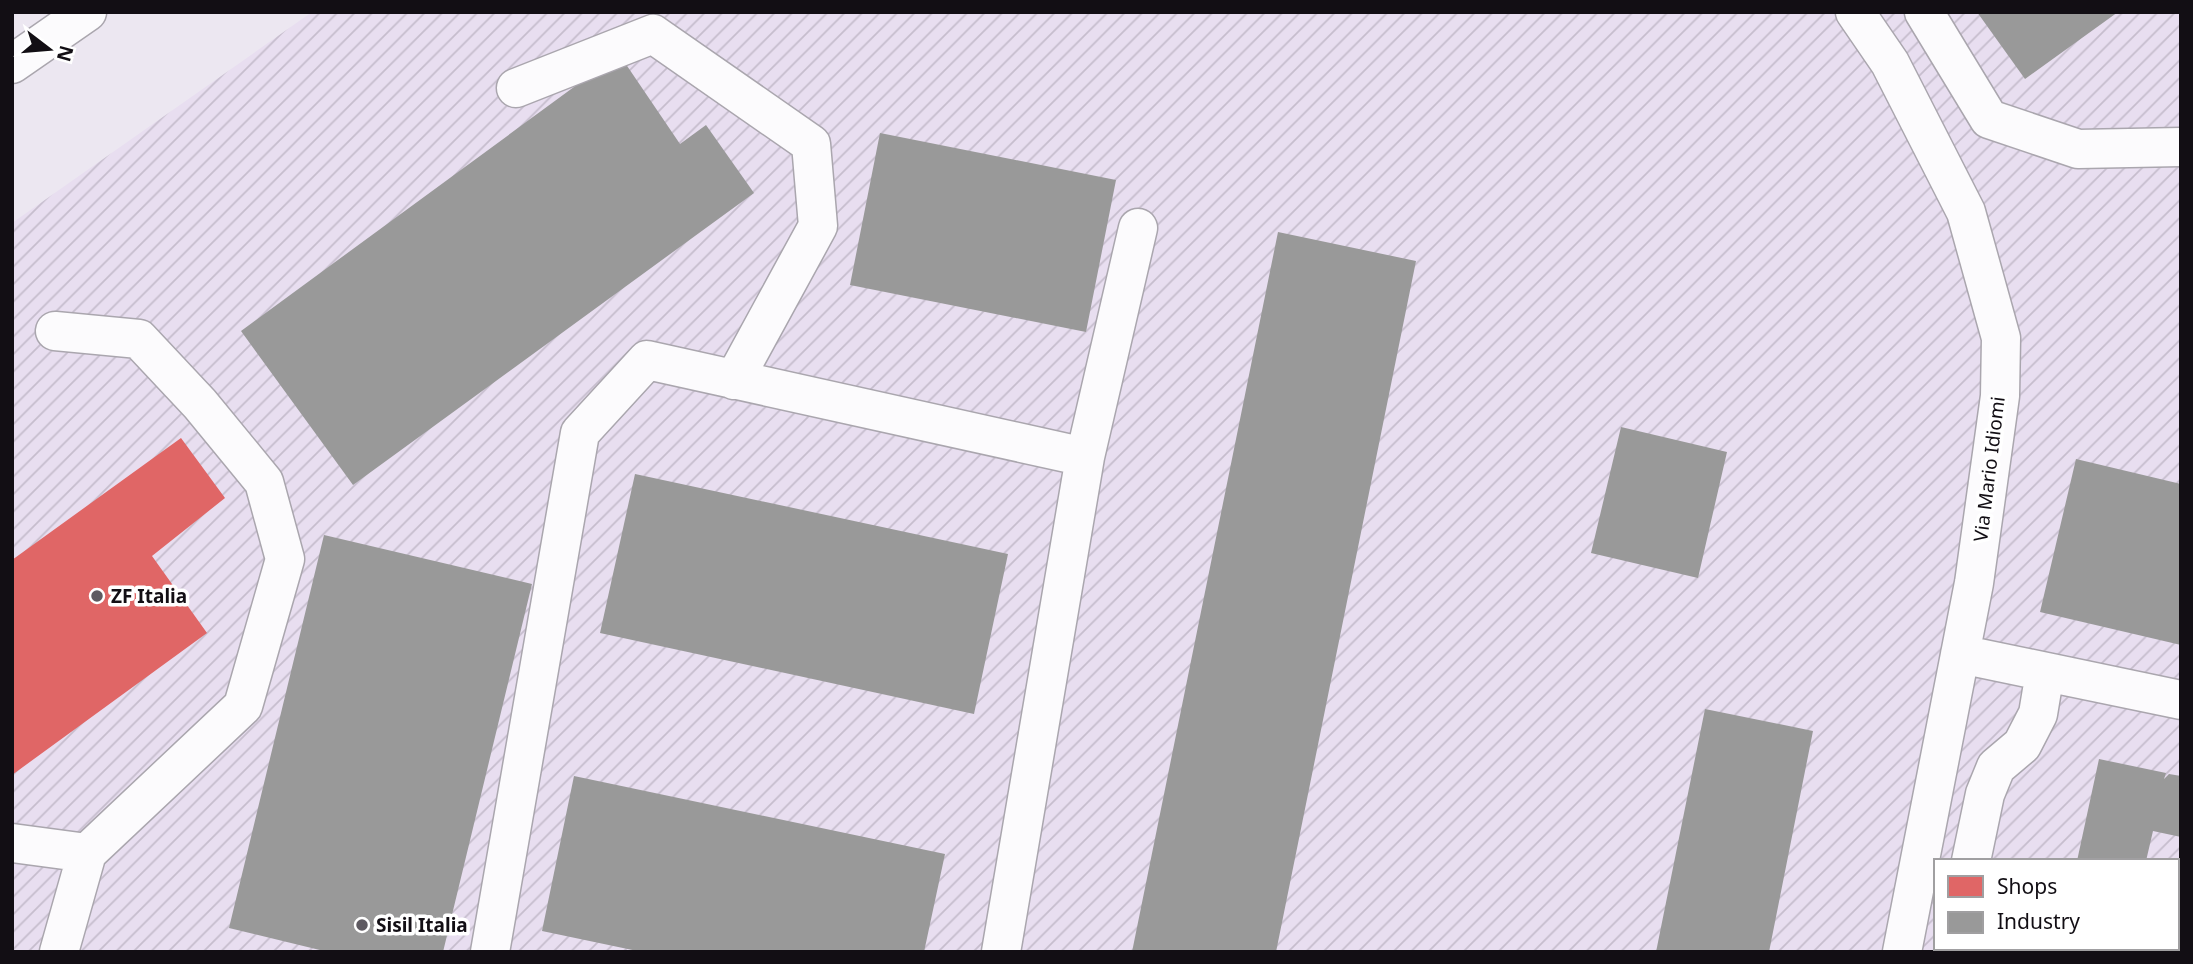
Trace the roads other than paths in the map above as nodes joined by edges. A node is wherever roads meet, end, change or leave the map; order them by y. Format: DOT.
graph roads {
  1 [pos="87,12"];
  2 [pos="1855,12"];
  3 [pos="1924,12"];
  4 [pos="12,64"];
  5 [pos="516,88"];
  6 [pos="2181,147"];
  7 [pos="1138,228"];
  8 [pos="55,331"];
  9 [pos="734,380"];
  10 [pos="1085,457"];
  11 [pos="1960,654"];
  12 [pos="2045,672"];
  13 [pos="2181,700"];
  14 [pos="12,843"];
  15 [pos="87,853"];
  16 [pos="1971,859"];
  17 [pos="60,952"];
  18 [pos="490,952"];
  19 [pos="1001,952"];
  20 [pos="1902,952"];
  1 -- 4 [label="main road"];
  2 -- 11 [label="main road, Via Mario Idiomi"];
  3 -- 6 [label="main road"];
  5 -- 9 [label="main road"];
  7 -- 10 [label="main road"];
  8 -- 15 [label="main road"];
  9 -- 10 [label="main road"];
  9 -- 18 [label="main road"];
  10 -- 19 [label="main road"];
  11 -- 12 [label="main road"];
  11 -- 20 [label="main road, Via Mario Idiomi"];
  12 -- 13 [label="main road"];
  12 -- 16 [label="main road"];
  14 -- 15 [label="main road"];
  15 -- 17 [label="main road"];
}
